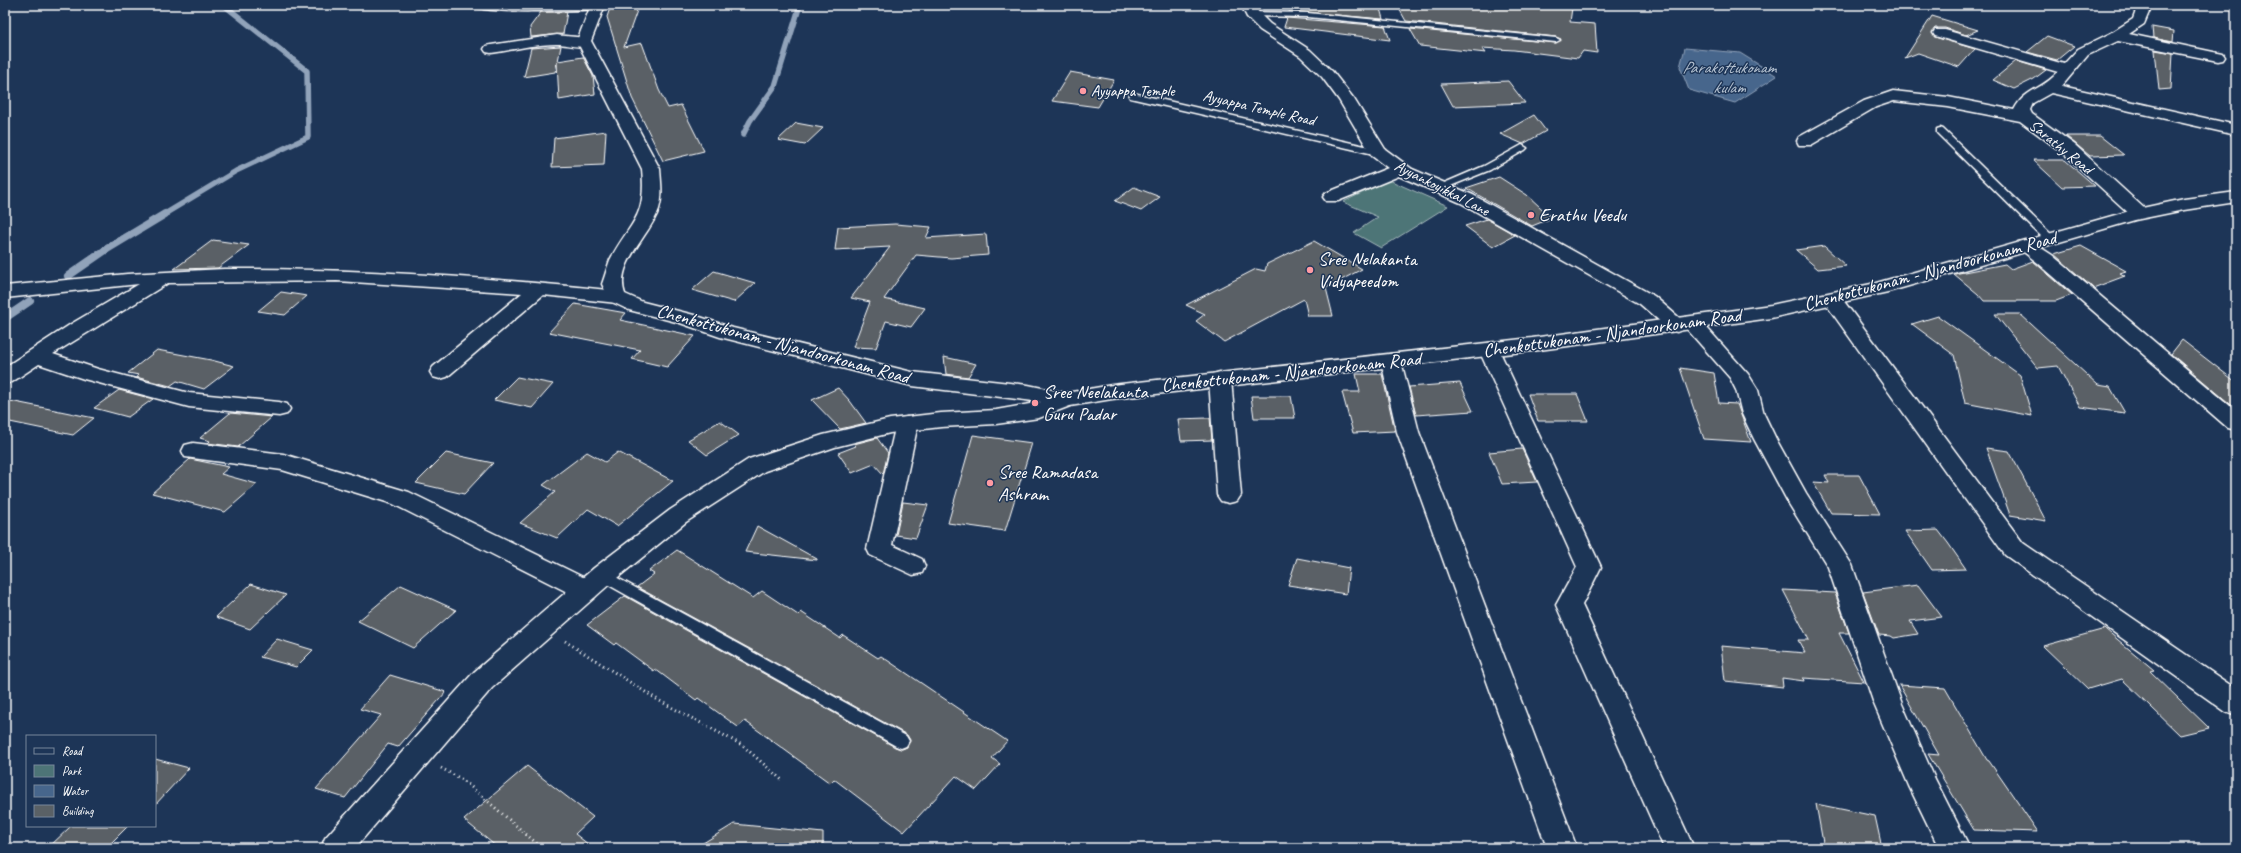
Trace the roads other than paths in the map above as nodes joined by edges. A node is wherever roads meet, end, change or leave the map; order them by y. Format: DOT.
graph roads {
  1 [pos="479,5"];
  2 [pos="598,5"];
  3 [pos="2145,5"];
  4 [pos="1250,10"];
  5 [pos="1940,33"];
  6 [pos="2116,36"];
  7 [pos="1556,40"];
  8 [pos="584,41"];
  9 [pos="491,49"];
  10 [pos="2218,57"];
  11 [pos="2068,70"];
  12 [pos="2048,88"];
  13 [pos="1133,96"];
  14 [pos="2025,117"];
  15 [pos="2236,130"];
  16 [pos="1940,131"];
  17 [pos="1805,141"];
  18 [pos="1522,148"];
  19 [pos="1378,152"];
  20 [pos="1400,169"];
  21 [pos="1440,187"];
  22 [pos="1332,197"];
  23 [pos="2236,197"];
  24 [pos="2140,213"];
  25 [pos="2050,239"];
  26 [pos="2025,246"];
  27 [pos="166,277"];
  28 [pos="539,288"];
  29 [pos="5,292"];
  30 [pos="617,297"];
  31 [pos="1833,300"];
  32 [pos="1685,325"];
  33 [pos="1489,350"];
  34 [pos="36,356"];
  35 [pos="1391,361"];
  36 [pos="440,372"];
  37 [pos="5,377"];
  38 [pos="1220,379"];
  39 [pos="1066,400"];
  40 [pos="279,409"];
  41 [pos="2236,423"];
  42 [pos="907,424"];
  43 [pos="193,451"];
  44 [pos="1229,495"];
  45 [pos="913,566"];
  46 [pos="594,583"];
  47 [pos="2236,704"];
  48 [pos="901,741"];
  49 [pos="336,848"];
  50 [pos="1562,848"];
  51 [pos="1680,848"];
  52 [pos="1955,848"];
  1 -- 2 [label="street"];
  2 -- 8 [label="street"];
  3 -- 6 [label="street, Sarathy Road"];
  4 -- 7 [label="lane"];
  4 -- 19 [label="street, Ayyankoyikkal Lane"];
  5 -- 11 [label="street"];
  6 -- 10 [label="street"];
  6 -- 11 [label="street, Sarathy Road"];
  8 -- 9 [label="street"];
  8 -- 30 [label="street"];
  11 -- 12 [label="street, Sarathy Road"];
  12 -- 14 [label="street, Sarathy Road"];
  12 -- 15 [label="street"];
  13 -- 19 [label="lane, Ayyappa Temple Road"];
  14 -- 17 [label="street"];
  14 -- 24 [label="street, Sarathy Road"];
  16 -- 25 [label="lane"];
  18 -- 21 [label="lane"];
  19 -- 20 [label="street, Ayyankoyikkal Lane"];
  20 -- 21 [label="street, Ayyankoyikkal Lane"];
  20 -- 22 [label="street"];
  21 -- 32 [label="street, Ayyankoyikkal Lane"];
  23 -- 24 [label="street, Chenkottukonam - Njandoorkonam Road"];
  24 -- 25 [label="street, Chenkottukonam - Njandoorkonam Road"];
  25 -- 26 [label="street, Chenkottukonam - Njandoorkonam Road"];
  26 -- 31 [label="street, Chenkottukonam - Njandoorkonam Road"];
  26 -- 41 [label="street"];
  27 -- 28 [label="street, Chenkottukonam - Njandoorkonam Road"];
  27 -- 29 [label="street, Chenkottukonam - Njandoorkonam Road"];
  27 -- 34 [label="street"];
  28 -- 30 [label="street, Chenkottukonam - Njandoorkonam Road"];
  28 -- 36 [label="street"];
  30 -- 39 [label="street, Chenkottukonam - Njandoorkonam Road"];
  31 -- 32 [label="street, Chenkottukonam - Njandoorkonam Road"];
  31 -- 47 [label="street"];
  32 -- 33 [label="street, Chenkottukonam - Njandoorkonam Road"];
  32 -- 52 [label="street, Ayyankoyikkal Lane"];
  33 -- 35 [label="street, Chenkottukonam - Njandoorkonam Road"];
  33 -- 51 [label="street"];
  34 -- 37 [label="street"];
  34 -- 40 [label="street"];
  35 -- 38 [label="street, Chenkottukonam - Njandoorkonam Road"];
  35 -- 50 [label="street"];
  38 -- 39 [label="street, Chenkottukonam - Njandoorkonam Road"];
  38 -- 44 [label="street"];
  39 -- 42 [label="street"];
  42 -- 45 [label="street"];
  42 -- 46 [label="street"];
  43 -- 46 [label="street"];
  46 -- 48 [label="lane"];
  46 -- 49 [label="street"];
}
